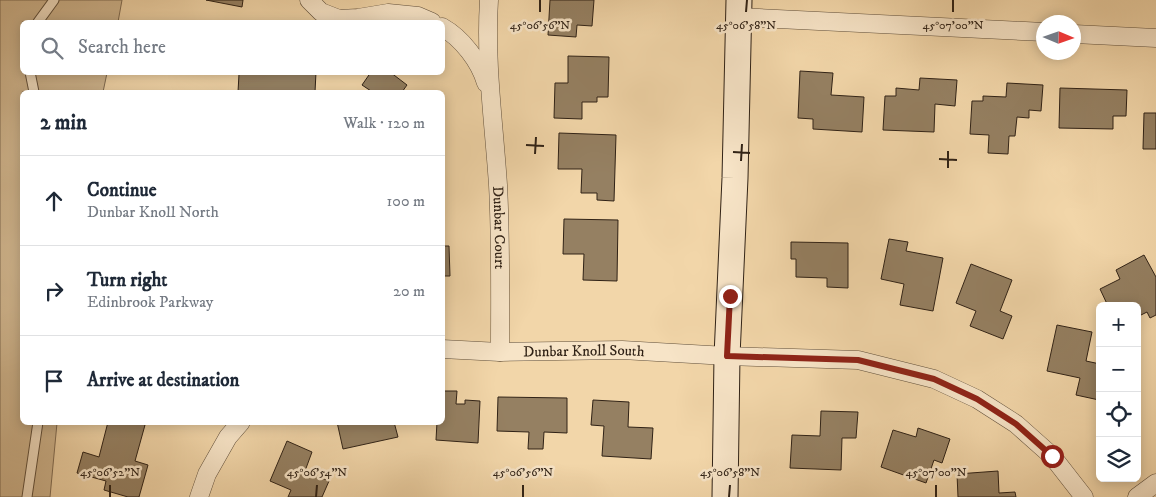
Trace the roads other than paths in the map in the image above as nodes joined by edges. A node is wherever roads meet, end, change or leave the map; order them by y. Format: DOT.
graph roads {
  1 [pos="54,0"];
  2 [pos="309,0"];
  3 [pos="489,0"];
  4 [pos="738,9"];
  5 [pos="39,20"];
  6 [pos="427,20"];
  7 [pos="445,30"];
  8 [pos="1036,31"];
  9 [pos="1081,34"];
  10 [pos="1156,38"];
  11 [pos="31,75"];
  12 [pos="34,90"];
  13 [pos="491,103"];
  14 [pos="445,349"];
  15 [pos="500,352"];
  16 [pos="727,356"];
  17 [pos="38,425"];
  18 [pos="238,425"];
  19 [pos="1156,483"];
  20 [pos="27,497"];
  21 [pos="199,497"];
  22 [pos="725,497"];
  23 [pos="1084,497"];
  24 [pos="1137,497"];
  1 -- 5 [label="lane"];
  2 -- 6 [label="street"];
  3 -- 13 [label="street, Dunbar Court"];
  4 -- 8 [label="street"];
  4 -- 16 [label="street"];
  7 -- 13 [label="street, Dunbar Court"];
  9 -- 10 [label="street"];
  11 -- 12 [label="lane"];
  13 -- 15 [label="street, Dunbar Court"];
  14 -- 15 [label="street, Dunbar Knoll South"];
  15 -- 16 [label="street, Dunbar Knoll South"];
  16 -- 22 [label="street"];
  16 -- 23 [label="street, Dunbar Knoll South"];
  17 -- 20 [label="lane"];
  18 -- 21 [label="street"];
  19 -- 24 [label="street"];
}
